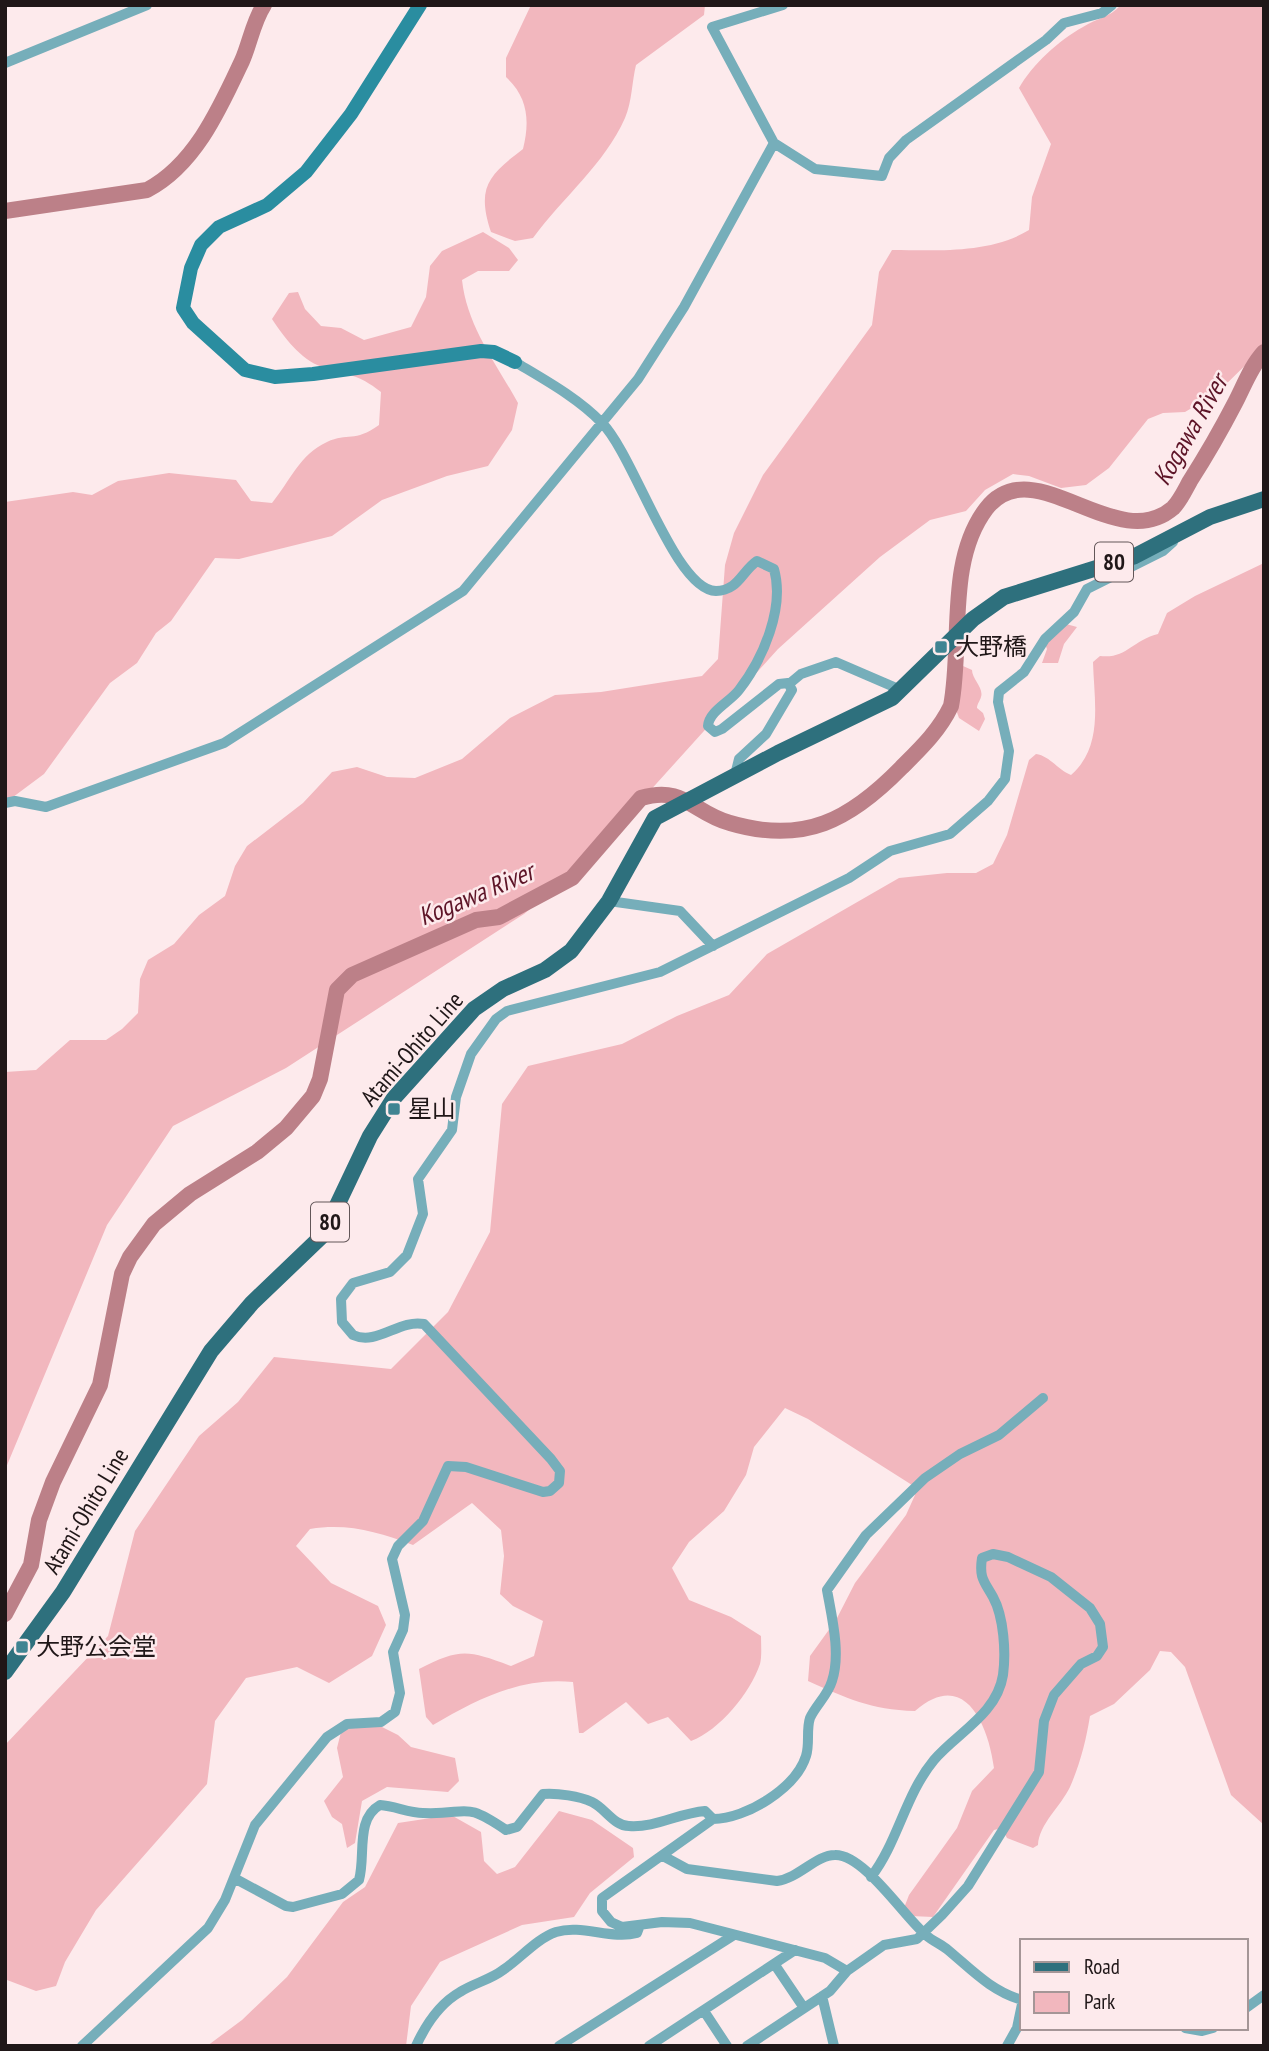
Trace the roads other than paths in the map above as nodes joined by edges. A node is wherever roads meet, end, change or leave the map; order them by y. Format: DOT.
graph roads {
  1 [pos="147,5"];
  2 [pos="420,5"];
  3 [pos="783,5"];
  4 [pos="1112,5"];
  5 [pos="5,63"];
  6 [pos="774,143"];
  7 [pos="515,362"];
  8 [pos="603,424"];
  9 [pos="1264,499"];
  10 [pos="1180,534"];
  11 [pos="789,684"];
  12 [pos="901,690"];
  13 [pos="735,775"];
  14 [pos="5,803"];
  15 [pos="608,901"];
  16 [pos="713,946"];
  17 [pos="1043,1398"];
  18 [pos="5,1672"];
  19 [pos="713,1819"];
  20 [pos="663,1856"];
  21 [pos="871,1877"];
  22 [pos="234,1878"];
  23 [pos="640,1925"];
  24 [pos="925,1934"];
  25 [pos="734,1935"];
  26 [pos="795,1950"];
  27 [pos="775,1965"];
  28 [pos="847,1971"];
  29 [pos="1264,1995"];
  30 [pos="822,1997"];
  31 [pos="1020,2001"];
  32 [pos="1248,2007"];
  33 [pos="804,2008"];
  34 [pos="704,2011"];
  35 [pos="1020,2012"];
  36 [pos="82,2046"];
  37 [pos="416,2046"];
  38 [pos="559,2046"];
  39 [pos="649,2046"];
  40 [pos="727,2046"];
  41 [pos="747,2046"];
  42 [pos="834,2046"];
  43 [pos="1007,2046"];
  1 -- 5 [label="street"];
  2 -- 7 [label="street"];
  3 -- 6 [label="street"];
  4 -- 6 [label="street"];
  6 -- 8 [label="street"];
  7 -- 8 [label="street"];
  8 -- 11 [label="street"];
  8 -- 14 [label="street"];
  9 -- 10 [label="main road, 80"];
  10 -- 12 [label="main road, 80"];
  10 -- 16 [label="street"];
  11 -- 12 [label="street"];
  11 -- 13 [label="street"];
  12 -- 13 [label="main road, 80"];
  13 -- 15 [label="main road, Atami-Ohito Line / 80"];
  15 -- 16 [label="street"];
  15 -- 18 [label="main road, Atami-Ohito Line / 80"];
  16 -- 22 [label="street"];
  17 -- 19 [label="street"];
  19 -- 20 [label="street"];
  19 -- 22 [label="street"];
  20 -- 21 [label="street"];
  20 -- 23 [label="street"];
  21 -- 24 [label="street"];
  21 -- 24 [label="street"];
  22 -- 36 [label="street"];
  23 -- 25 [label="street"];
  23 -- 37 [label="street"];
  24 -- 28 [label="street"];
  24 -- 31 [label="street"];
  25 -- 26 [label="street"];
  25 -- 38 [label="street"];
  26 -- 27 [label="street"];
  26 -- 28 [label="street"];
  27 -- 33 [label="street"];
  27 -- 34 [label="street"];
  28 -- 30 [label="street"];
  29 -- 32 [label="street"];
  30 -- 33 [label="street"];
  30 -- 42 [label="street"];
  33 -- 41 [label="street"];
  34 -- 39 [label="street"];
  34 -- 40 [label="street"];
  35 -- 43 [label="street"];
}
